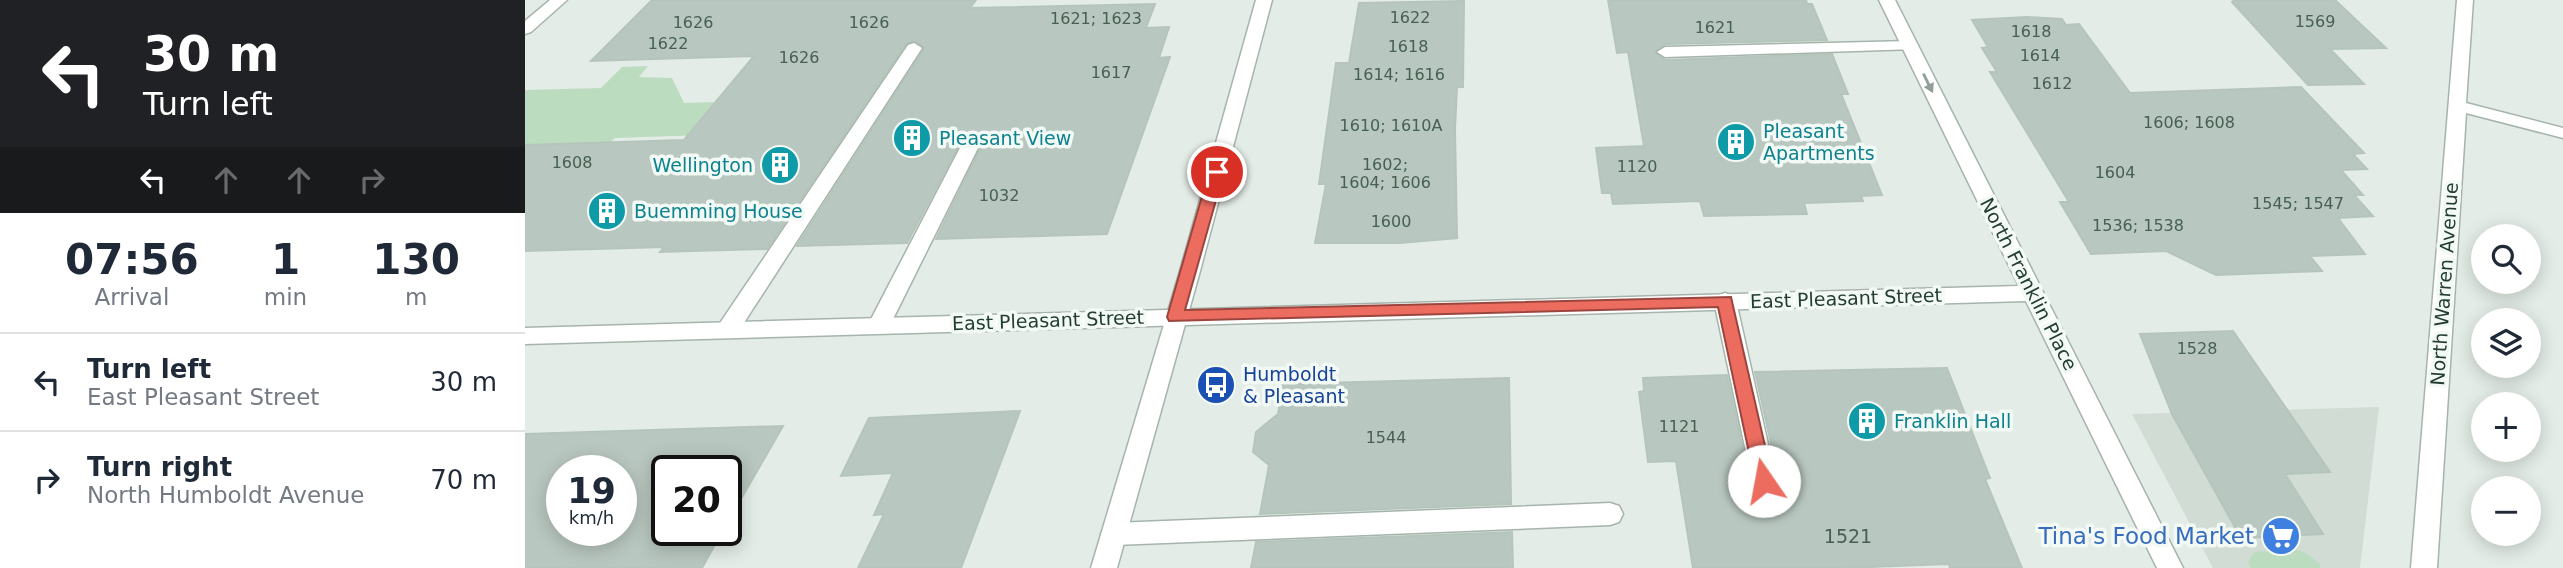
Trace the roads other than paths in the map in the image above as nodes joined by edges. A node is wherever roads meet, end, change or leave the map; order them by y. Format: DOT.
graph roads {
  1 [pos="559,0"];
  2 [pos="1264,0"];
  3 [pos="1887,0"];
  4 [pos="2465,0"];
  5 [pos="525,29"];
  6 [pos="1910,46"];
  7 [pos="914,48"];
  8 [pos="1665,52"];
  9 [pos="2459,106"];
  10 [pos="2563,133"];
  11 [pos="971,144"];
  12 [pos="2033,293"];
  13 [pos="1725,301"];
  14 [pos="1175,317"];
  15 [pos="879,325"];
  16 [pos="728,329"];
  17 [pos="525,336"];
  18 [pos="1764,481"];
  19 [pos="1609,514"];
  20 [pos="1114,534"];
  21 [pos="1104,568"];
  22 [pos="2170,568"];
  23 [pos="2424,568"];
  1 -- 5 [label="street"];
  2 -- 14 [label="street"];
  3 -- 6 [label="street, North Franklin Place"];
  4 -- 9 [label="street, North Warren Avenue"];
  6 -- 8 [label="street"];
  6 -- 12 [label="street, North Franklin Place, one-way"];
  7 -- 16 [label="street"];
  9 -- 10 [label="street"];
  9 -- 23 [label="street, North Warren Avenue"];
  11 -- 15 [label="street"];
  12 -- 13 [label="street, East Pleasant Street"];
  12 -- 22 [label="street, North Franklin Place"];
  13 -- 14 [label="street, East Pleasant Street"];
  13 -- 18 [label="street"];
  14 -- 15 [label="street, East Pleasant Street"];
  14 -- 20 [label="street"];
  15 -- 16 [label="street, East Pleasant Street"];
  16 -- 17 [label="street, East Pleasant Street"];
  19 -- 20 [label="street"];
  20 -- 21 [label="street"];
}
